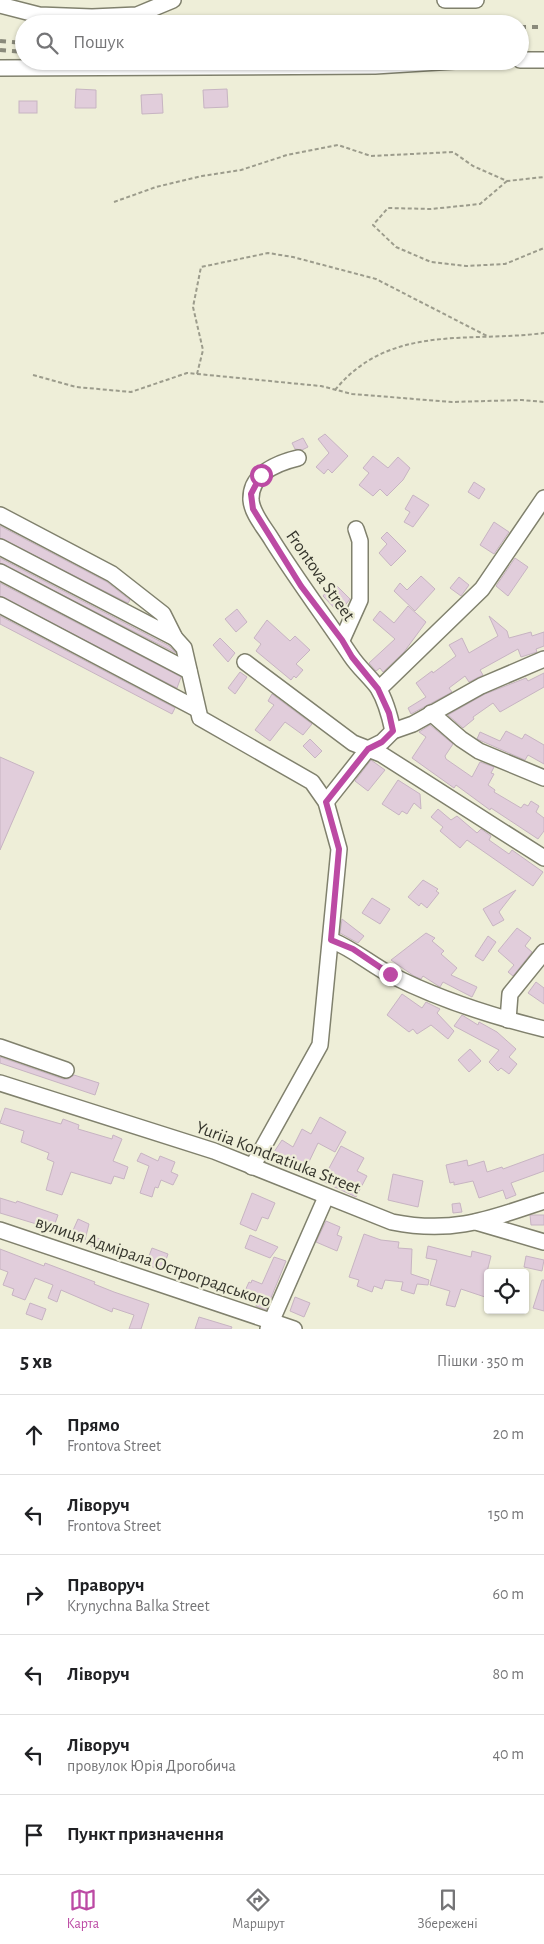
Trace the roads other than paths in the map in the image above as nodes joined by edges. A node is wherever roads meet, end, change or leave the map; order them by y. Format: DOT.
graph roads {
  1 [pos="173,0"];
  2 [pos="445,0"];
  3 [pos="476,0"];
  4 [pos="0,5"];
  5 [pos="39,15"];
  6 [pos="137,15"];
  7 [pos="529,60"];
  8 [pos="544,60"];
  9 [pos="0,68"];
  10 [pos="15,68"];
  11 [pos="298,458"];
  12 [pos="544,498"];
  13 [pos="0,515"];
  14 [pos="356,529"];
  15 [pos="0,547"];
  16 [pos="0,572"];
  17 [pos="0,606"];
  18 [pos="175,638"];
  19 [pos="342,640"];
  20 [pos="544,659"];
  21 [pos="245,662"];
  22 [pos="189,671"];
  23 [pos="378,689"];
  24 [pos="197,709"];
  25 [pos="431,713"];
  26 [pos="393,731"];
  27 [pos="368,749"];
  28 [pos="544,778"];
  29 [pos="326,802"];
  30 [pos="544,858"];
  31 [pos="331,940"];
  32 [pos="544,952"];
  33 [pos="508,1020"];
  34 [pos="544,1029"];
  35 [pos="0,1047"];
  36 [pos="66,1070"];
  37 [pos="0,1083"];
  38 [pos="252,1166"];
  39 [pos="326,1197"];
  40 [pos="544,1201"];
  41 [pos="476,1222"];
  42 [pos="0,1230"];
  43 [pos="544,1242"];
  44 [pos="270,1326"];
  45 [pos="294,1329"];
  1 -- 6 [label="street"];
  2 -- 3 [label="street"];
  4 -- 5 [label="street"];
  7 -- 8 [label="street"];
  9 -- 10 [label="street"];
  11 -- 19 [label="street, Frontova Street"];
  12 -- 23 [label="street"];
  13 -- 18 [label="street"];
  14 -- 19 [label="street"];
  15 -- 18 [label="street"];
  16 -- 22 [label="street"];
  17 -- 24 [label="street"];
  18 -- 22 [label="street"];
  19 -- 23 [label="street, Frontova Street"];
  20 -- 25 [label="street"];
  21 -- 27 [label="street"];
  22 -- 24 [label="street"];
  23 -- 26 [label="street, Frontova Street"];
  24 -- 29 [label="street"];
  25 -- 26 [label="street"];
  25 -- 28 [label="street"];
  26 -- 27 [label="street"];
  27 -- 29 [label="street"];
  27 -- 30 [label="street"];
  29 -- 31 [label="street"];
  31 -- 33 [label="street"];
  31 -- 38 [label="street"];
  32 -- 33 [label="street"];
  33 -- 34 [label="street"];
  35 -- 36 [label="street"];
  37 -- 38 [label="street, Yuriia Kondratiuka Street"];
  38 -- 39 [label="street, Yuriia Kondratiuka Street"];
  39 -- 41 [label="street, Yuriia Kondratiuka Street"];
  39 -- 44 [label="street"];
  40 -- 41 [label="street, Yuriia Kondratiuka Street"];
  41 -- 43 [label="street"];
  42 -- 44 [label="street, вулиця Адмірала Остроградського"];
  44 -- 45 [label="street, вулиця Адмірала Остроградського"];
}
